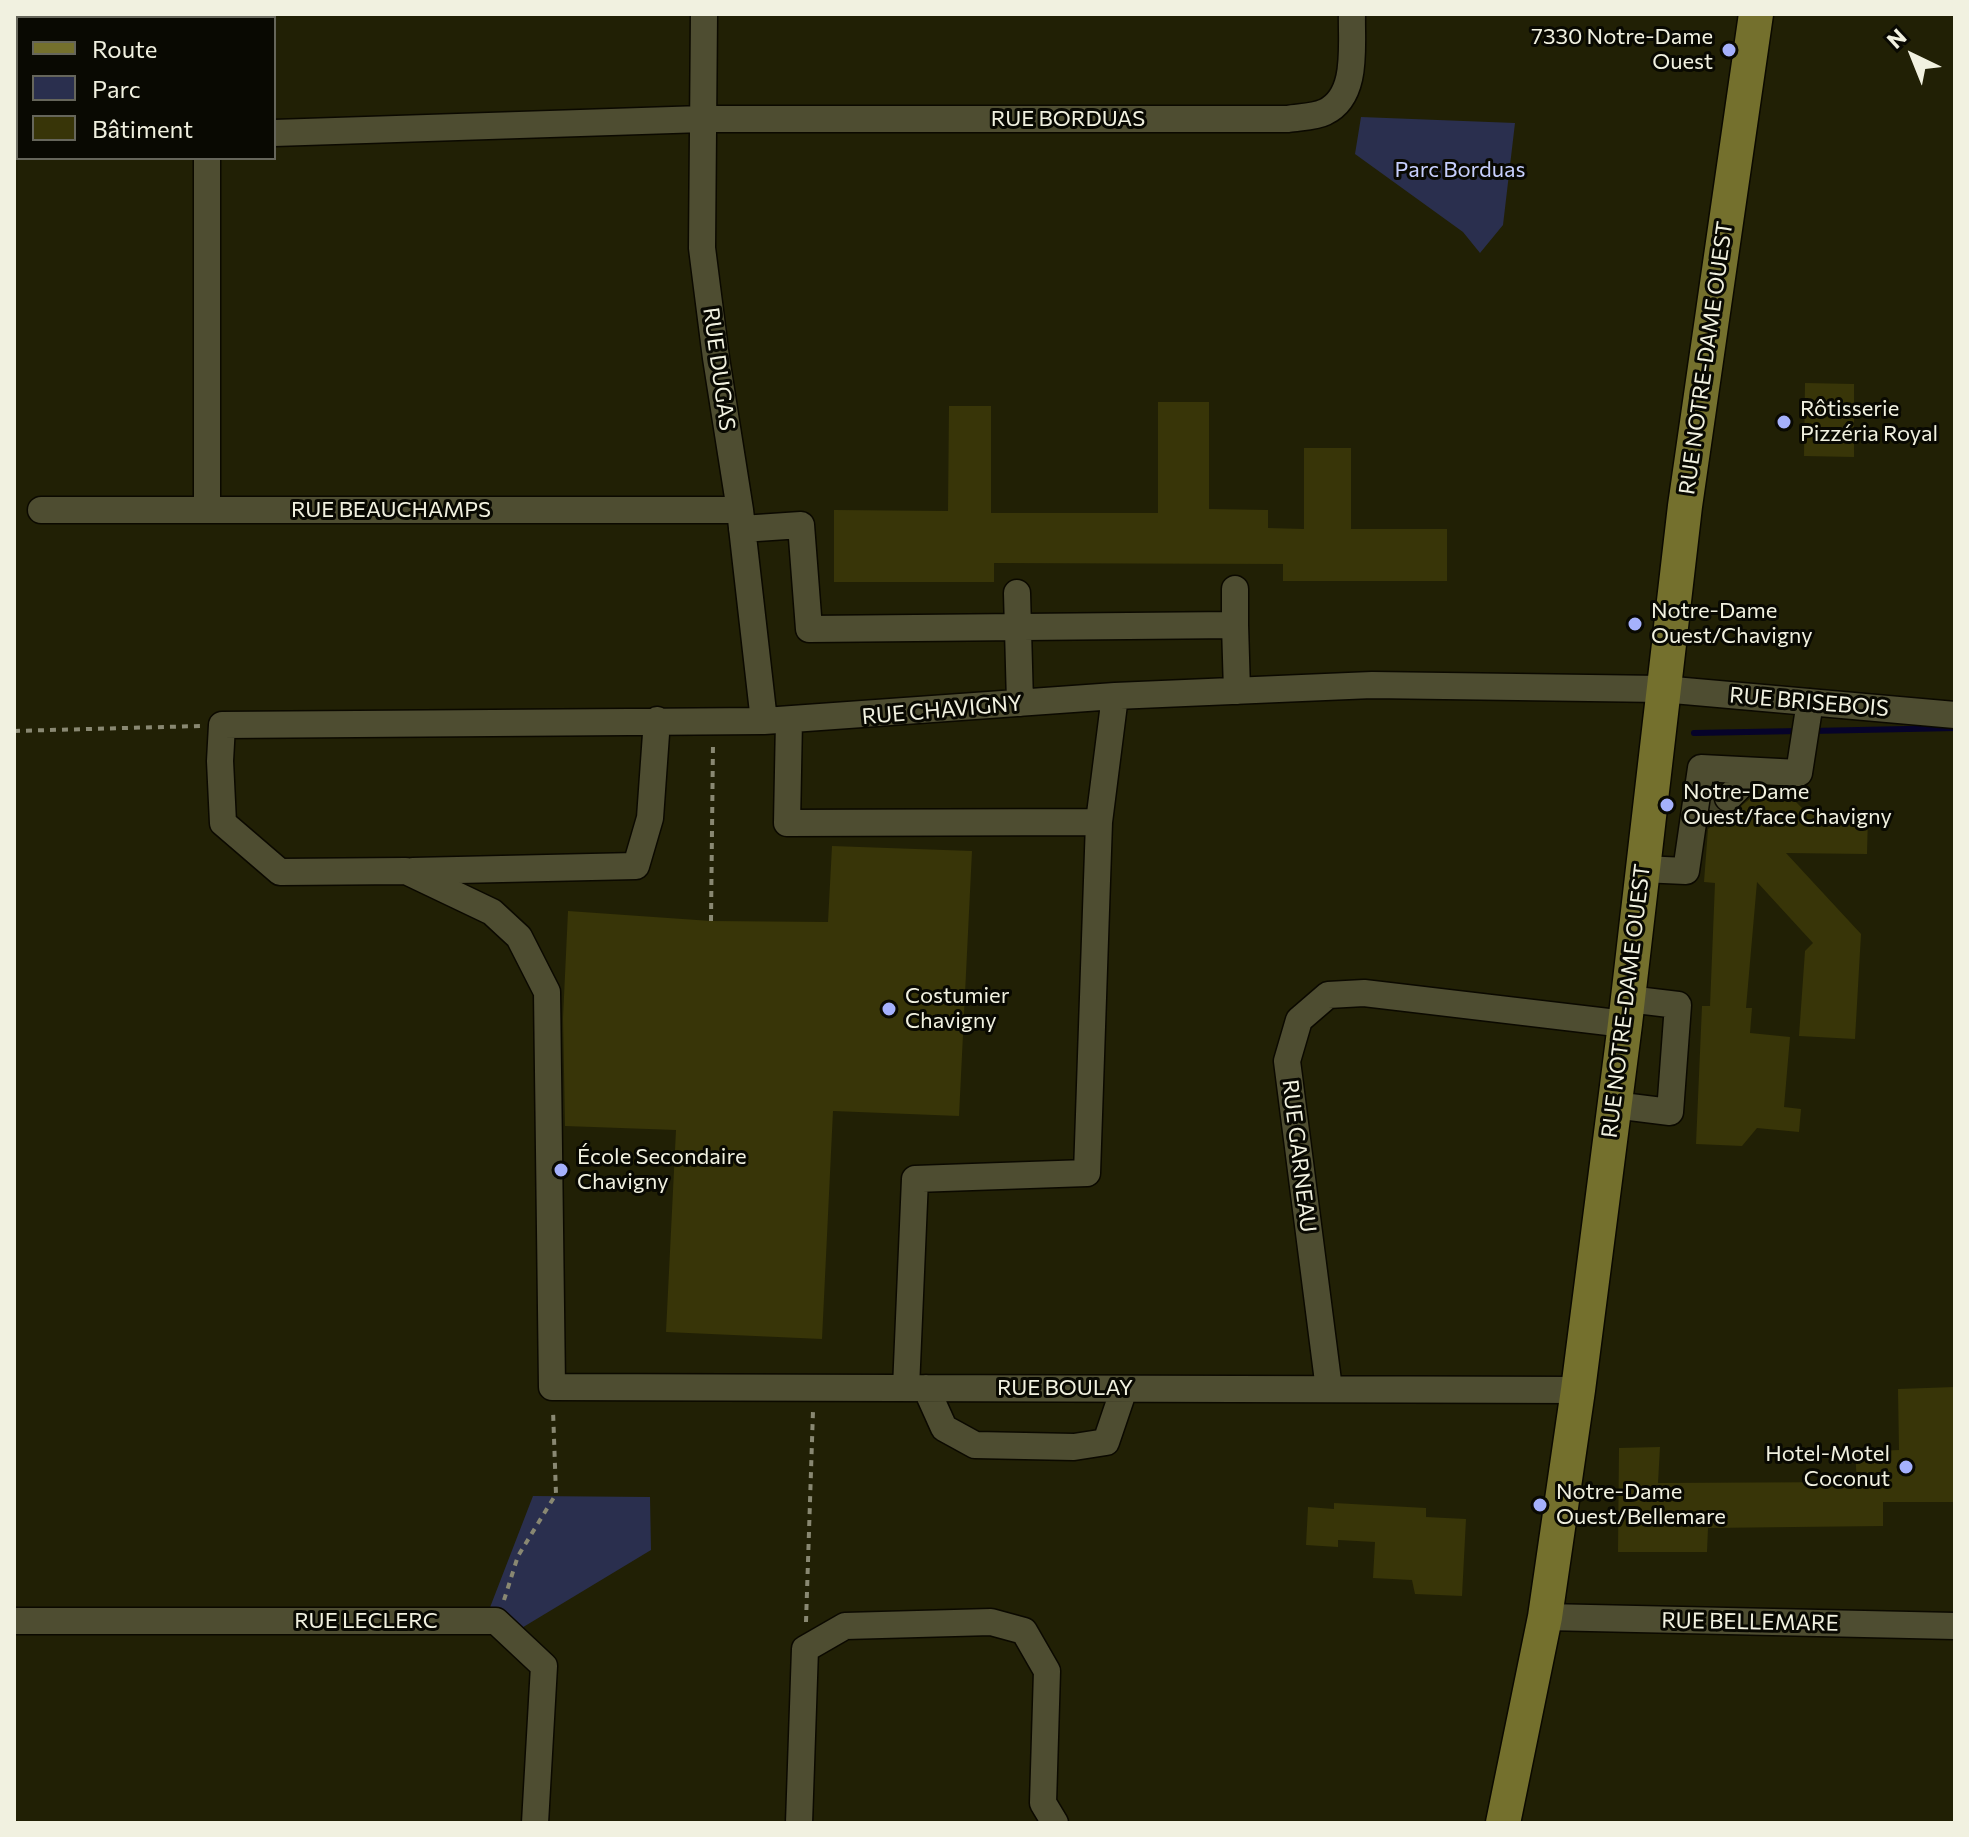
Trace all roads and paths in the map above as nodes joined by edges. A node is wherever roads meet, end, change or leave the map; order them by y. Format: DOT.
graph roads {
  1 [pos="704,14"];
  2 [pos="1352,14"];
  3 [pos="1756,14"];
  4 [pos="1780,14"];
  5 [pos="703,119"];
  6 [pos="276,133"];
  7 [pos="207,160"];
  8 [pos="1733,177"];
  9 [pos="41,510"];
  10 [pos="207,510"];
  11 [pos="741,520"];
  12 [pos="1235,589"];
  13 [pos="1017,593"];
  14 [pos="1235,625"];
  15 [pos="1018,627"];
  16 [pos="1662,689"];
  17 [pos="1237,691"];
  18 [pos="1115,696"];
  19 [pos="1810,702"];
  20 [pos="1020,703"];
  21 [pos="1955,715"];
  22 [pos="657,720"];
  23 [pos="713,721"];
  24 [pos="776,721"];
  25 [pos="222,725"];
  26 [pos="14,731"];
  27 [pos="1755,771"];
  28 [pos="1710,811"];
  29 [pos="1099,822"];
  30 [pos="1642,869"];
  31 [pos="406,871"];
  32 [pos="711,921"];
  33 [pos="1626,1011"];
  34 [pos="1614,1105"];
  35 [pos="552,1387"];
  36 [pos="814,1388"];
  37 [pos="916,1388"];
  38 [pos="1124,1389"];
  39 [pos="1329,1389"];
  40 [pos="1578,1390"];
  41 [pos="1545,1617"];
  42 [pos="14,1621"];
  43 [pos="496,1621"];
  44 [pos="1955,1626"];
  45 [pos="805,1649"];
  46 [pos="535,1823"];
  47 [pos="799,1823"];
  48 [pos="1055,1823"];
  49 [pos="1503,1823"];
  1 -- 5 [label="street, RUE DUGAS"];
  2 -- 5 [label="street, RUE BORDUAS"];
  3 -- 8 [label="main road, RUE NOTRE-DAME OUEST"];
  4 -- 8 [label="main road, RUE NOTRE-DAME OUEST"];
  5 -- 6 [label="street, RUE BORDUAS"];
  5 -- 11 [label="street, RUE DUGAS"];
  7 -- 10 [label="street"];
  8 -- 16 [label="main road, RUE NOTRE-DAME OUEST"];
  9 -- 10 [label="street, RUE BEAUCHAMPS"];
  10 -- 11 [label="street, RUE BEAUCHAMPS"];
  11 -- 15 [label="street, RUE BEAUCHAMPS"];
  11 -- 24 [label="street, RUE DUGAS"];
  12 -- 14 [label="street"];
  13 -- 15 [label="street"];
  14 -- 15 [label="street"];
  14 -- 17 [label="street"];
  15 -- 20 [label="street"];
  16 -- 17 [label="street, RUE CHAVIGNY"];
  16 -- 19 [label="street, RUE BRISEBOIS"];
  16 -- 30 [label="main road, RUE NOTRE-DAME OUEST"];
  17 -- 18 [label="street, RUE CHAVIGNY"];
  18 -- 20 [label="street, RUE CHAVIGNY"];
  18 -- 29 [label="street"];
  19 -- 21 [label="street, RUE BRISEBOIS"];
  19 -- 27 [label="street"];
  20 -- 24 [label="street, RUE CHAVIGNY"];
  22 -- 23 [label="street, RUE CHAVIGNY"];
  22 -- 25 [label="street, RUE CHAVIGNY"];
  22 -- 31 [label="street"];
  23 -- 24 [label="street, RUE CHAVIGNY"];
  23 -- 32 [label="path"];
  24 -- 29 [label="street, RUE DUGAS"];
  25 -- 26 [label="path"];
  25 -- 31 [label="street"];
  27 -- 28 [label="street"];
  27 -- 28 [label="street"];
  28 -- 30 [label="street"];
  29 -- 37 [label="street"];
  30 -- 33 [label="main road, RUE NOTRE-DAME OUEST"];
  31 -- 35 [label="street"];
  33 -- 34 [label="main road, RUE NOTRE-DAME OUEST"];
  33 -- 34 [label="street, RUE GARNEAU"];
  33 -- 39 [label="street, RUE GARNEAU"];
  34 -- 40 [label="main road, RUE NOTRE-DAME OUEST"];
  35 -- 36 [label="street, RUE BOULAY"];
  35 -- 43 [label="path"];
  36 -- 37 [label="street, RUE BOULAY"];
  36 -- 45 [label="path"];
  37 -- 38 [label="street, RUE BOULAY"];
  37 -- 38 [label="street"];
  38 -- 39 [label="street, RUE BOULAY"];
  39 -- 40 [label="street, RUE BOULAY"];
  40 -- 41 [label="main road, RUE NOTRE-DAME OUEST"];
  41 -- 44 [label="street, RUE BELLEMARE"];
  41 -- 49 [label="main road, RUE NOTRE-DAME OUEST"];
  42 -- 43 [label="street, RUE LECLERC"];
  43 -- 46 [label="street"];
  45 -- 47 [label="street"];
  45 -- 48 [label="street"];
}
